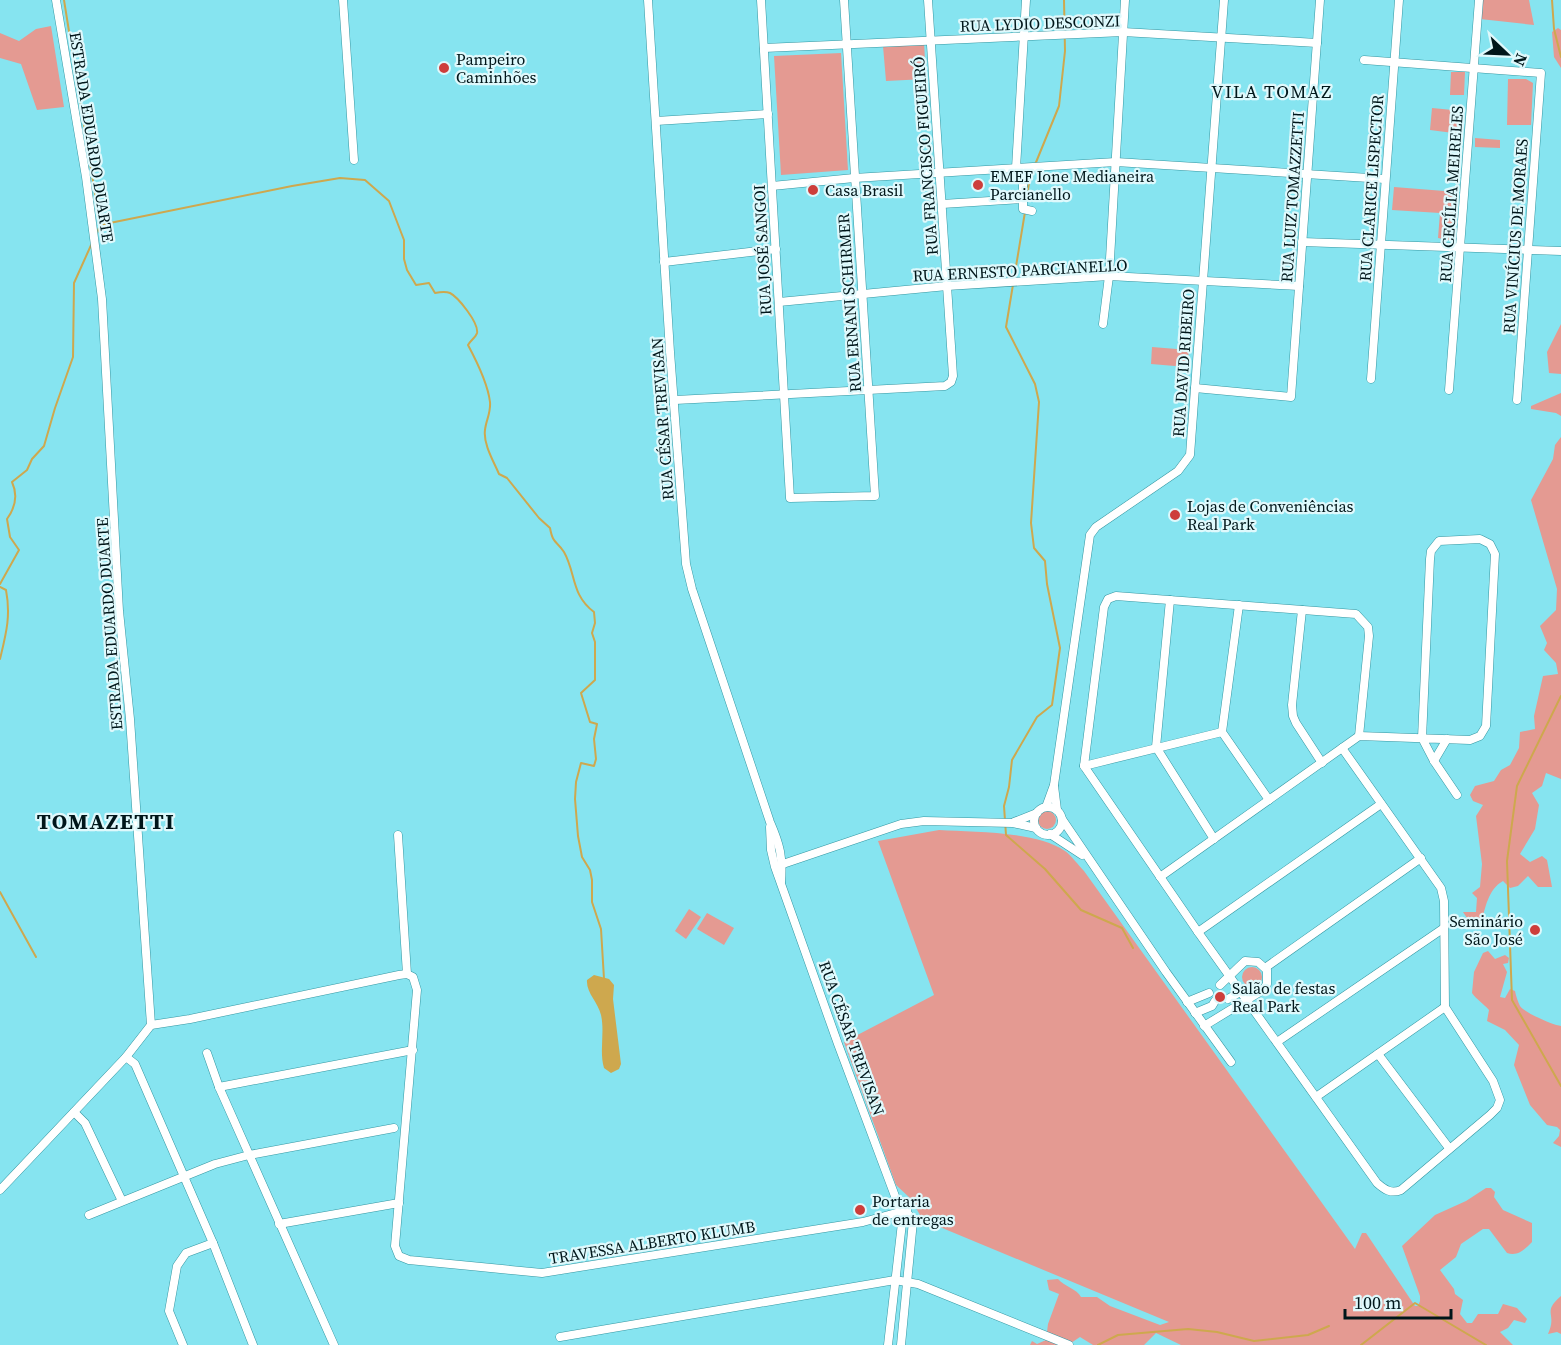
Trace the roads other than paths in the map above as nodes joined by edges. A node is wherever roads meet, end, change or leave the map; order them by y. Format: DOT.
graph roads {
  1 [pos="56,0"];
  2 [pos="343,0"];
  3 [pos="648,0"];
  4 [pos="760,0"];
  5 [pos="844,0"];
  6 [pos="928,0"];
  7 [pos="1026,0"];
  8 [pos="1125,0"];
  9 [pos="1224,0"];
  10 [pos="1320,0"];
  11 [pos="1399,0"];
  12 [pos="1479,0"];
  13 [pos="1123,32"];
  14 [pos="1024,36"];
  15 [pos="1221,37"];
  16 [pos="930,41"];
  17 [pos="1317,43"];
  18 [pos="846,45"];
  19 [pos="764,48"];
  20 [pos="1364,60"];
  21 [pos="1394,61"];
  22 [pos="1474,67"];
  23 [pos="768,114"];
  24 [pos="656,121"];
  25 [pos="354,160"];
  26 [pos="1116,162"];
  27 [pos="1019,168"];
  28 [pos="1211,168"];
  29 [pos="939,173"];
  30 [pos="1307,174"];
  31 [pos="854,178"];
  32 [pos="1385,179"];
  33 [pos="772,186"];
  34 [pos="1023,199"];
  35 [pos="942,204"];
  36 [pos="1032,210"];
  37 [pos="1302,243"];
  38 [pos="1380,245"];
  39 [pos="1460,247"];
  40 [pos="776,249"];
  41 [pos="1528,250"];
  42 [pos="1561,250"];
  43 [pos="664,262"];
  44 [pos="1109,276"];
  45 [pos="1203,280"];
  46 [pos="947,286"];
  47 [pos="1299,286"];
  48 [pos="862,294"];
  49 [pos="779,302"];
  50 [pos="1103,324"];
  51 [pos="1371,379"];
  52 [pos="1195,388"];
  53 [pos="868,390"];
  54 [pos="1449,390"];
  55 [pos="784,394"];
  56 [pos="675,400"];
  57 [pos="1517,400"];
  58 [pos="790,498"];
  59 [pos="1170,600"];
  60 [pos="1239,605"];
  61 [pos="1302,610"];
  62 [pos="1222,732"];
  63 [pos="1359,736"];
  64 [pos="1422,738"];
  65 [pos="1447,739"];
  66 [pos="1156,747"];
  67 [pos="1342,748"];
  68 [pos="1434,761"];
  69 [pos="1322,763"];
  70 [pos="1084,766"];
  71 [pos="1054,785"];
  72 [pos="1457,795"];
  73 [pos="1269,800"];
  74 [pos="1381,804"];
  75 [pos="1046,807"];
  76 [pos="1057,810"];
  77 [pos="1037,813"];
  78 [pos="1062,819"];
  79 [pos="1013,823"];
  80 [pos="1036,828"];
  81 [pos="1050,834"];
  82 [pos="398,835"];
  83 [pos="1214,839"];
  84 [pos="1086,857"];
  85 [pos="1421,858"];
  86 [pos="779,866"];
  87 [pos="1161,877"];
  88 [pos="1444,928"];
  89 [pos="1198,932"];
  90 [pos="1265,968"];
  91 [pos="407,974"];
  92 [pos="1229,975"];
  93 [pos="1220,984"];
  94 [pos="1239,990"];
  95 [pos="1209,993"];
  96 [pos="1227,997"];
  97 [pos="1246,1000"];
  98 [pos="1187,1002"];
  99 [pos="1215,1004"];
  100 [pos="1445,1007"];
  101 [pos="1195,1013"];
  102 [pos="152,1025"];
  103 [pos="1204,1026"];
  104 [pos="1277,1042"];
  105 [pos="412,1050"];
  106 [pos="207,1053"];
  107 [pos="1378,1054"];
  108 [pos="126,1057"];
  109 [pos="1231,1062"];
  110 [pos="219,1087"];
  111 [pos="1316,1097"];
  112 [pos="74,1112"];
  113 [pos="394,1128"];
  114 [pos="1449,1148"];
  115 [pos="249,1155"];
  116 [pos="185,1175"];
  117 [pos="0,1190"];
  118 [pos="122,1201"];
  119 [pos="399,1203"];
  120 [pos="902,1209"];
  121 [pos="89,1215"];
  122 [pos="279,1224"];
  123 [pos="213,1243"];
  124 [pos="895,1280"];
  125 [pos="907,1281"];
  126 [pos="560,1337"];
  127 [pos="183,1345"];
  128 [pos="253,1345"];
  129 [pos="334,1345"];
  130 [pos="888,1345"];
  131 [pos="901,1345"];
  132 [pos="1069,1345"];
  1 -- 102 [label="street, ESTRADA EDUARDO DUARTE"];
  2 -- 25 [label="street"];
  3 -- 24 [label="street, RUA CÉSAR TREVISAN"];
  4 -- 19 [label="street, RUA JOSÉ SANGOI"];
  5 -- 18 [label="street, RUA ERNANI SCHIRMER"];
  6 -- 16 [label="street, RUA FRANCISCO FIGUEIRÓ"];
  7 -- 14 [label="street"];
  8 -- 13 [label="street"];
  9 -- 15 [label="street, RUA DAVID RIBEIRO"];
  10 -- 17 [label="street, RUA LUIZ TOMAZZETTI"];
  11 -- 21 [label="street, RUA CLARICE LISPECTOR"];
  12 -- 22 [label="street, RUA CECÍLIA MEIRELES"];
  13 -- 14 [label="street, RUA LYDIO DESCONZI"];
  13 -- 15 [label="street, RUA LYDIO DESCONZI"];
  13 -- 26 [label="street"];
  14 -- 16 [label="street, RUA LYDIO DESCONZI"];
  14 -- 27 [label="street"];
  15 -- 17 [label="street, RUA LYDIO DESCONZI"];
  15 -- 28 [label="street, RUA DAVID RIBEIRO"];
  16 -- 18 [label="street, RUA LYDIO DESCONZI"];
  16 -- 29 [label="street, RUA FRANCISCO FIGUEIRÓ"];
  17 -- 30 [label="street, RUA LUIZ TOMAZZETTI"];
  18 -- 19 [label="street, RUA LYDIO DESCONZI"];
  18 -- 31 [label="street, RUA ERNANI SCHIRMER"];
  19 -- 23 [label="street, RUA JOSÉ SANGOI"];
  20 -- 21 [label="street"];
  21 -- 22 [label="street"];
  21 -- 32 [label="street, RUA CLARICE LISPECTOR"];
  22 -- 39 [label="street, RUA CECÍLIA MEIRELES"];
  22 -- 41 [label="street, RUA VINÍCIUS DE MORAES"];
  23 -- 24 [label="street"];
  23 -- 33 [label="street, RUA JOSÉ SANGOI"];
  24 -- 43 [label="street, RUA CÉSAR TREVISAN"];
  26 -- 27 [label="street"];
  26 -- 28 [label="street"];
  26 -- 44 [label="street"];
  27 -- 29 [label="street"];
  27 -- 34 [label="street"];
  28 -- 30 [label="street"];
  28 -- 45 [label="street, RUA DAVID RIBEIRO"];
  29 -- 31 [label="street"];
  29 -- 35 [label="street, RUA FRANCISCO FIGUEIRÓ"];
  30 -- 32 [label="street"];
  30 -- 37 [label="street, RUA LUIZ TOMAZZETTI"];
  31 -- 33 [label="street"];
  31 -- 48 [label="street, RUA ERNANI SCHIRMER"];
  32 -- 38 [label="street, RUA CLARICE LISPECTOR"];
  33 -- 40 [label="street, RUA JOSÉ SANGOI"];
  34 -- 35 [label="street"];
  34 -- 36 [label="street"];
  35 -- 46 [label="street, RUA FRANCISCO FIGUEIRÓ"];
  37 -- 38 [label="street"];
  37 -- 47 [label="street, RUA LUIZ TOMAZZETTI"];
  38 -- 39 [label="street"];
  38 -- 51 [label="street, RUA CLARICE LISPECTOR"];
  39 -- 41 [label="street"];
  39 -- 54 [label="street, RUA CECÍLIA MEIRELES"];
  40 -- 43 [label="street"];
  40 -- 49 [label="street, RUA JOSÉ SANGOI"];
  41 -- 42 [label="street"];
  41 -- 57 [label="street, RUA VINÍCIUS DE MORAES"];
  43 -- 56 [label="street, RUA CÉSAR TREVISAN"];
  44 -- 45 [label="street, RUA ERNESTO PARCIANELLO"];
  44 -- 46 [label="street, RUA ERNESTO PARCIANELLO"];
  44 -- 50 [label="street"];
  45 -- 47 [label="street, RUA ERNESTO PARCIANELLO"];
  45 -- 52 [label="street, RUA DAVID RIBEIRO"];
  46 -- 48 [label="street, RUA ERNESTO PARCIANELLO"];
  46 -- 53 [label="street, RUA FRANCISCO FIGUEIRÓ"];
  47 -- 52 [label="street, RUA LUIZ TOMAZZETTI"];
  48 -- 49 [label="street, RUA ERNESTO PARCIANELLO"];
  48 -- 53 [label="street, RUA ERNANI SCHIRMER"];
  49 -- 55 [label="street, RUA JOSÉ SANGOI"];
  52 -- 71 [label="street, RUA DAVID RIBEIRO"];
  53 -- 55 [label="street"];
  53 -- 58 [label="street, RUA ERNANI SCHIRMER"];
  55 -- 56 [label="street"];
  55 -- 58 [label="street, RUA JOSÉ SANGOI"];
  56 -- 86 [label="street, RUA CÉSAR TREVISAN"];
  59 -- 60 [label="street"];
  59 -- 66 [label="street"];
  59 -- 70 [label="street"];
  60 -- 61 [label="street"];
  60 -- 62 [label="street"];
  61 -- 63 [label="street"];
  61 -- 69 [label="street"];
  62 -- 66 [label="street"];
  62 -- 73 [label="street"];
  63 -- 64 [label="street"];
  63 -- 67 [label="street"];
  64 -- 65 [label="street"];
  64 -- 65 [label="street"];
  64 -- 68 [label="street"];
  65 -- 68 [label="street"];
  66 -- 70 [label="street"];
  66 -- 83 [label="street"];
  67 -- 69 [label="street"];
  67 -- 74 [label="street"];
  68 -- 72 [label="street"];
  69 -- 73 [label="street"];
  70 -- 87 [label="street"];
  71 -- 75 [label="street, RUA DAVID RIBEIRO"];
  71 -- 76 [label="street, RUA DAVID RIBEIRO"];
  73 -- 83 [label="street"];
  74 -- 85 [label="street"];
  74 -- 89 [label="street"];
  75 -- 76 [label="street"];
  75 -- 77 [label="street"];
  76 -- 78 [label="street"];
  77 -- 79 [label="street"];
  77 -- 80 [label="street"];
  78 -- 81 [label="street"];
  78 -- 84 [label="street"];
  79 -- 80 [label="street"];
  79 -- 86 [label="street"];
  80 -- 81 [label="street"];
  81 -- 84 [label="street"];
  82 -- 91 [label="street"];
  83 -- 87 [label="street"];
  84 -- 98 [label="street"];
  85 -- 88 [label="street"];
  85 -- 90 [label="street"];
  86 -- 120 [label="street, RUA CÉSAR TREVISAN"];
  87 -- 89 [label="street"];
  88 -- 100 [label="street"];
  88 -- 104 [label="street"];
  89 -- 92 [label="street"];
  90 -- 92 [label="street"];
  90 -- 97 [label="street"];
  91 -- 102 [label="street"];
  91 -- 105 [label="street"];
  92 -- 93 [label="street"];
  92 -- 94 [label="street"];
  94 -- 96 [label="street"];
  94 -- 97 [label="street"];
  95 -- 98 [label="street"];
  97 -- 103 [label="street"];
  97 -- 104 [label="street"];
  98 -- 101 [label="street"];
  99 -- 101 [label="street"];
  100 -- 107 [label="street"];
  100 -- 114 [label="street"];
  101 -- 103 [label="street"];
  102 -- 108 [label="street"];
  103 -- 109 [label="street"];
  104 -- 111 [label="street"];
  105 -- 110 [label="street"];
  105 -- 119 [label="street"];
  106 -- 110 [label="street"];
  107 -- 111 [label="street"];
  107 -- 114 [label="street"];
  108 -- 112 [label="street"];
  108 -- 116 [label="street"];
  110 -- 115 [label="street"];
  111 -- 114 [label="street"];
  112 -- 117 [label="street"];
  112 -- 118 [label="street"];
  113 -- 115 [label="street"];
  115 -- 116 [label="street"];
  115 -- 122 [label="street"];
  116 -- 118 [label="street"];
  116 -- 123 [label="street"];
  118 -- 121 [label="street"];
  119 -- 120 [label="street, TRAVESSA ALBERTO KLUMB"];
  119 -- 122 [label="street"];
  120 -- 124 [label="street"];
  120 -- 125 [label="street"];
  122 -- 129 [label="street"];
  123 -- 127 [label="street"];
  123 -- 128 [label="street"];
  124 -- 125 [label="street"];
  124 -- 126 [label="street"];
  124 -- 130 [label="street"];
  125 -- 131 [label="street"];
  125 -- 132 [label="street"];
}
